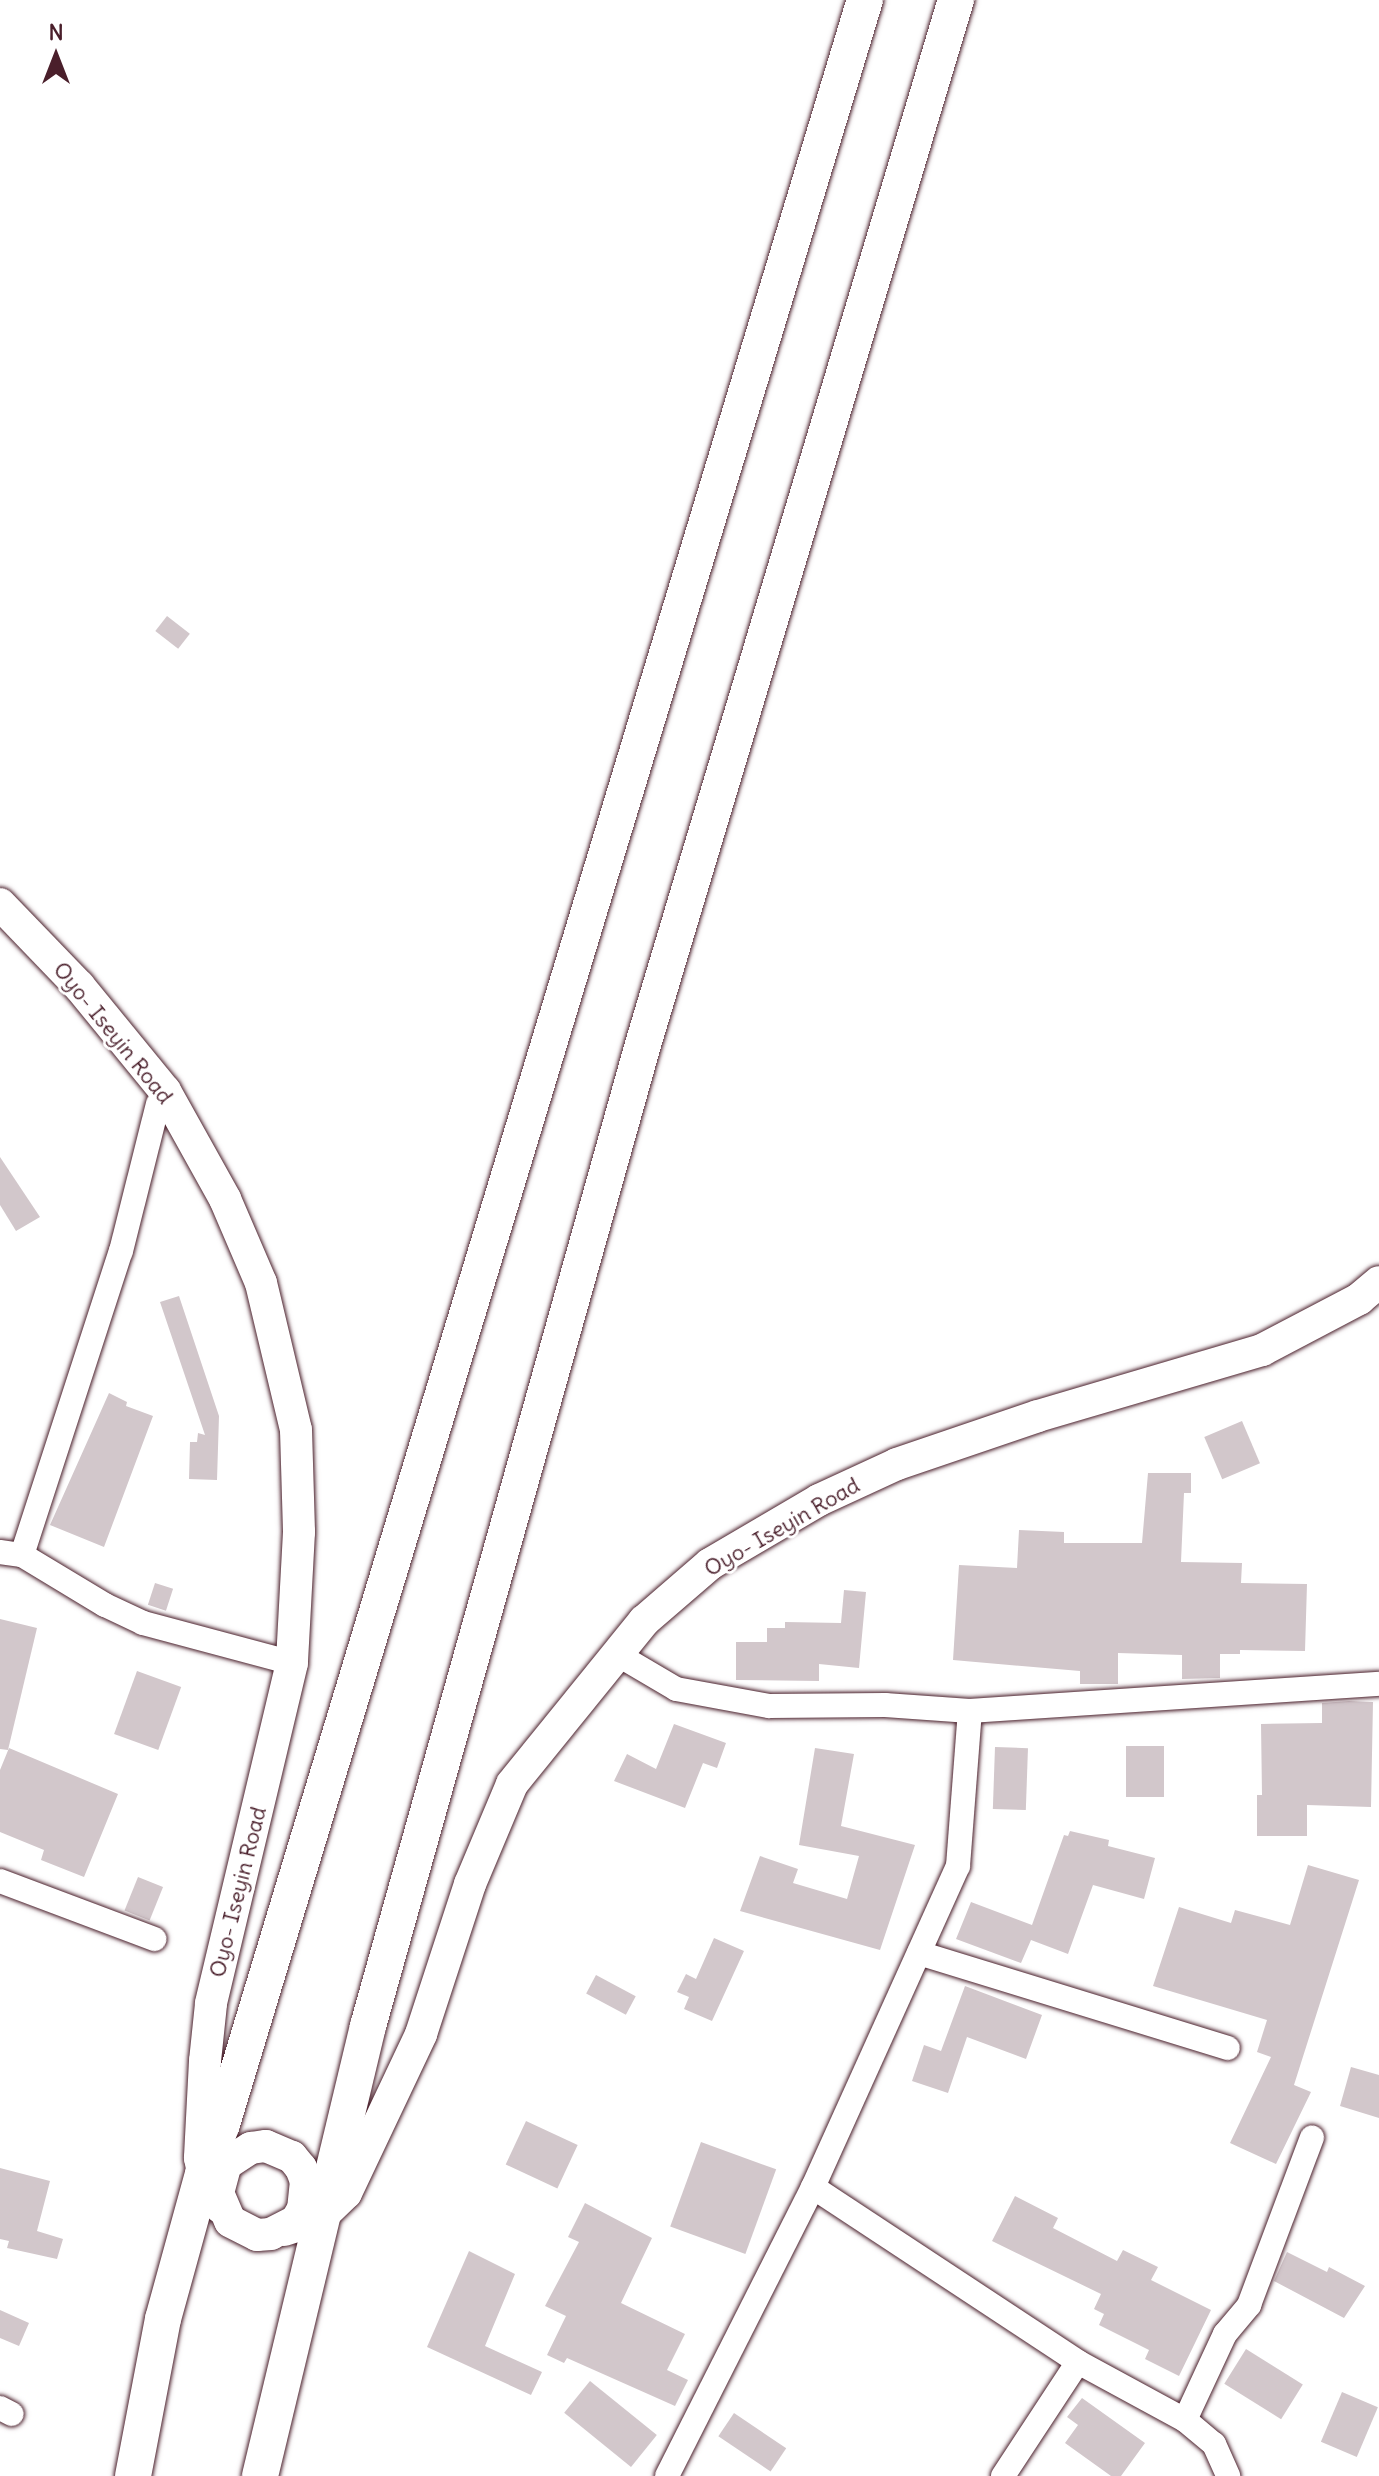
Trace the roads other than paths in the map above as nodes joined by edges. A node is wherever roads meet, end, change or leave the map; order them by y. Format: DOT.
graph roads {
  1 [pos="865,0"];
  2 [pos="956,0"];
  3 [pos="0,904"];
  4 [pos="158,1104"];
  5 [pos="1379,1282"];
  6 [pos="11,1553"];
  7 [pos="615,1653"];
  8 [pos="292,1663"];
  9 [pos="1379,1684"];
  10 [pos="970,1711"];
  11 [pos="0,1881"];
  12 [pos="154,1939"];
  13 [pos="919,1953"];
  14 [pos="1228,2048"];
  15 [pos="205,2061"];
  16 [pos="222,2124"];
  17 [pos="379,2127"];
  18 [pos="1312,2137"];
  19 [pos="339,2149"];
  20 [pos="227,2162"];
  21 [pos="299,2169"];
  22 [pos="813,2187"];
  23 [pos="320,2218"];
  24 [pos="284,2230"];
  25 [pos="1078,2362"];
  26 [pos="1185,2420"];
  27 [pos="133,2476"];
  28 [pos="260,2476"];
  29 [pos="667,2476"];
  30 [pos="1003,2476"];
  31 [pos="1228,2476"];
  1 -- 16 [label="highway"];
  2 -- 19 [label="highway"];
  3 -- 8 [label="main road, Oyo- Iseyin Road"];
  4 -- 6 [label="street"];
  5 -- 7 [label="main road, Oyo- Iseyin Road"];
  6 -- 8 [label="street"];
  7 -- 10 [label="street"];
  7 -- 17 [label="main road, Oyo- Iseyin Road"];
  8 -- 15 [label="main road, Oyo- Iseyin Road"];
  9 -- 10 [label="street"];
  10 -- 13 [label="street"];
  11 -- 12 [label="street"];
  13 -- 14 [label="street"];
  13 -- 22 [label="street"];
  15 -- 16 [label="main road"];
  15 -- 20 [label="main road, Oyo- Iseyin Road"];
  16 -- 20 [label="highway"];
  16 -- 20 [label="main road"];
  17 -- 19 [label="main road"];
  17 -- 23 [label="main road, Oyo- Iseyin Road"];
  18 -- 26 [label="street"];
  19 -- 21 [label="main road"];
  19 -- 23 [label="highway"];
  20 -- 21 [label="main road"];
  20 -- 24 [label="main road"];
  20 -- 27 [label="highway"];
  21 -- 23 [label="main road"];
  21 -- 24 [label="main road"];
  22 -- 25 [label="street"];
  22 -- 29 [label="street"];
  23 -- 24 [label="main road"];
  23 -- 28 [label="highway"];
  25 -- 26 [label="street"];
  25 -- 30 [label="street"];
  26 -- 31 [label="street"];
}
